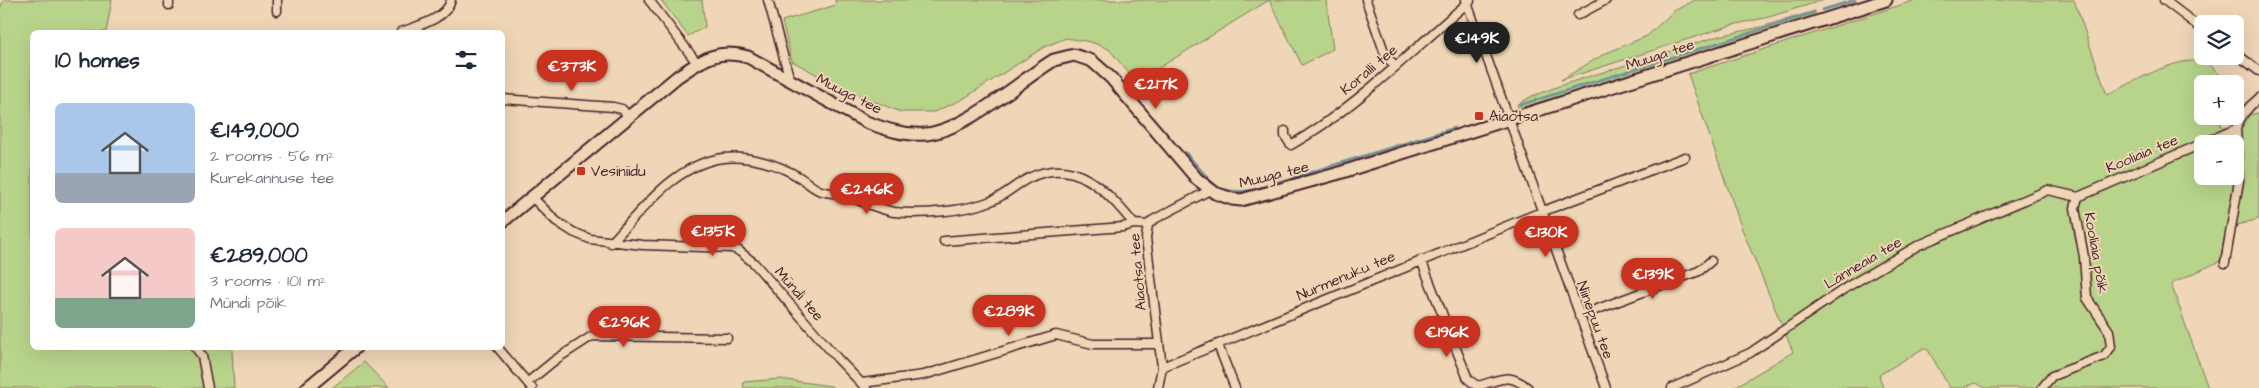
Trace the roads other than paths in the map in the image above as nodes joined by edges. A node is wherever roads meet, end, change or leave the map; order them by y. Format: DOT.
graph roads {
  1 [pos="277,0"];
  2 [pos="451,0"];
  3 [pos="649,0"];
  4 [pos="768,0"];
  5 [pos="1366,0"];
  6 [pos="1606,0"];
  7 [pos="1886,0"];
  8 [pos="2164,0"];
  9 [pos="1468,1"];
  10 [pos="277,11"];
  11 [pos="1578,15"];
  12 [pos="2194,23"];
  13 [pos="406,30"];
  14 [pos="2244,60"];
  15 [pos="697,63"];
  16 [pos="1395,65"];
  17 [pos="2259,71"];
  18 [pos="790,80"];
  19 [pos="2259,98"];
  20 [pos="505,99"];
  21 [pos="628,116"];
  22 [pos="1510,119"];
  23 [pos="2236,129"];
  24 [pos="1284,131"];
  25 [pos="1685,157"];
  26 [pos="1210,190"];
  27 [pos="2078,197"];
  28 [pos="532,198"];
  29 [pos="1541,212"];
  30 [pos="505,220"];
  31 [pos="1134,224"];
  32 [pos="1148,225"];
  33 [pos="944,241"];
  34 [pos="611,243"];
  35 [pos="1421,260"];
  36 [pos="1711,261"];
  37 [pos="2225,262"];
  38 [pos="1578,316"];
  39 [pos="727,338"];
  40 [pos="1159,344"];
  41 [pos="1218,345"];
  42 [pos="198,350"];
  43 [pos="353,350"];
  44 [pos="500,350"];
  45 [pos="1162,367"];
  46 [pos="530,385"];
  47 [pos="864,386"];
  48 [pos="1470,386"];
  49 [pos="208,388"];
  50 [pos="307,388"];
  51 [pos="1158,388"];
  52 [pos="1235,388"];
  53 [pos="1528,388"];
  54 [pos="1606,388"];
  55 [pos="1672,388"];
  56 [pos="2042,388"];
  1 -- 10 [label="street"];
  2 -- 13 [label="street"];
  3 -- 15 [label="street"];
  4 -- 18 [label="street"];
  5 -- 16 [label="street"];
  6 -- 11 [label="street"];
  7 -- 22 [label="street, Muuga tee"];
  8 -- 12 [label="street"];
  9 -- 16 [label="street, Koralli tee"];
  9 -- 22 [label="street, Niinepuu tee"];
  14 -- 17 [label="street"];
  15 -- 18 [label="street, Muuga tee"];
  15 -- 21 [label="street, Muuga tee"];
  16 -- 24 [label="street, Koralli tee"];
  18 -- 26 [label="street, Muuga tee"];
  19 -- 23 [label="street"];
  20 -- 21 [label="street"];
  21 -- 28 [label="street, Muuga tee"];
  22 -- 26 [label="street, Muuga tee"];
  22 -- 29 [label="street, Niinepuu tee"];
  23 -- 27 [label="street, Kooliaia tee"];
  23 -- 37 [label="street"];
  25 -- 29 [label="street, Nurmenuku tee"];
  26 -- 32 [label="street, Aiaotsa tee"];
  27 -- 55 [label="street, Länneaia tee"];
  27 -- 56 [label="street, Kooliaia põik"];
  28 -- 30 [label="street, Muuga tee"];
  28 -- 34 [label="street, Mündi tee"];
  29 -- 35 [label="street, Nurmenuku tee"];
  29 -- 38 [label="street, Niinepuu tee"];
  31 -- 32 [label="street"];
  31 -- 33 [label="street"];
  31 -- 34 [label="street"];
  32 -- 40 [label="street, Aiaotsa tee"];
  34 -- 47 [label="street, Mündi tee"];
  35 -- 41 [label="street, Nurmenuku tee"];
  35 -- 48 [label="street"];
  36 -- 38 [label="street"];
  38 -- 54 [label="street, Niinepuu tee"];
  39 -- 46 [label="street"];
  40 -- 45 [label="street, Aiaotsa tee"];
  40 -- 47 [label="street"];
  41 -- 45 [label="street, Nurmenuku tee"];
  41 -- 52 [label="street"];
  42 -- 49 [label="street"];
  43 -- 50 [label="street"];
  44 -- 46 [label="street"];
  45 -- 51 [label="street, Aiaotsa tee"];
  48 -- 53 [label="street"];
}
